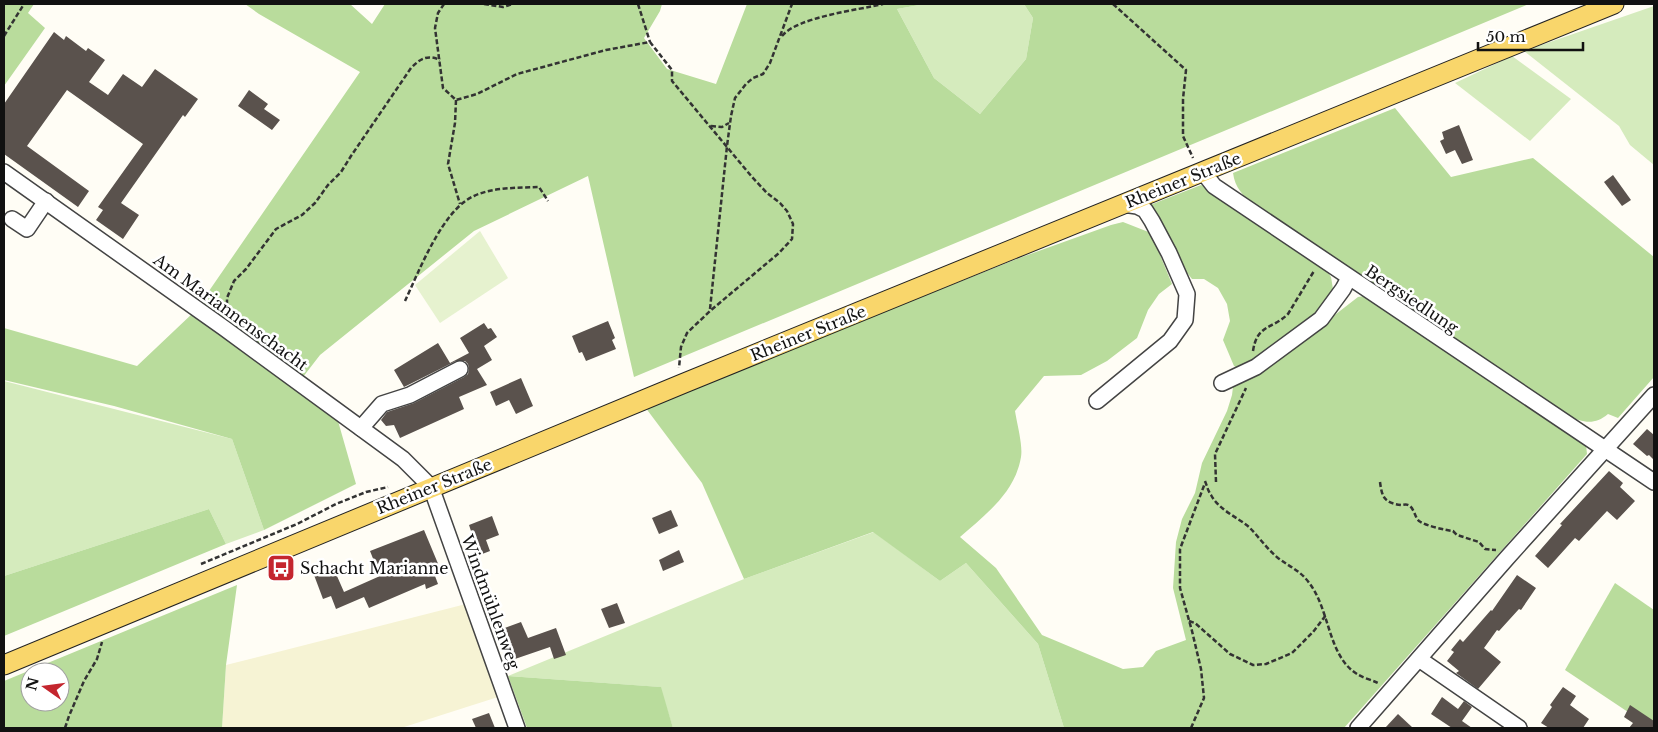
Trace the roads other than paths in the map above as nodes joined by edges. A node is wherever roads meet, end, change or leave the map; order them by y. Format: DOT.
graph roads {
  1 [pos="1614,4"];
  2 [pos="4,172"];
  3 [pos="1203,172"];
  4 [pos="46,201"];
  5 [pos="1123,204"];
  6 [pos="12,219"];
  7 [pos="1349,278"];
  8 [pos="460,369"];
  9 [pos="1222,383"];
  10 [pos="1654,395"];
  11 [pos="1097,401"];
  12 [pos="361,428"];
  13 [pos="1606,450"];
  14 [pos="1654,482"];
  15 [pos="431,487"];
  16 [pos="1419,659"];
  17 [pos="4,665"];
  18 [pos="517,728"];
  19 [pos="1358,728"];
  20 [pos="1520,728"];
  1 -- 3 [label="main road, Rheiner Straße"];
  2 -- 4 [label="street, Am Mariannenschacht"];
  3 -- 5 [label="main road, Rheiner Straße"];
  3 -- 7 [label="street, Bergsiedlung"];
  4 -- 6 [label="street"];
  4 -- 12 [label="street, Am Mariannenschacht"];
  5 -- 11 [label="street"];
  5 -- 15 [label="main road, Rheiner Straße"];
  7 -- 9 [label="street"];
  7 -- 13 [label="street, Bergsiedlung"];
  8 -- 12 [label="street"];
  10 -- 13 [label="street"];
  12 -- 15 [label="street, Am Mariannenschacht"];
  13 -- 14 [label="street, Bergsiedlung"];
  13 -- 16 [label="street"];
  15 -- 17 [label="main road, Rheiner Straße"];
  15 -- 18 [label="street, Windmühlenweg"];
  16 -- 19 [label="street"];
  16 -- 20 [label="street"];
}
